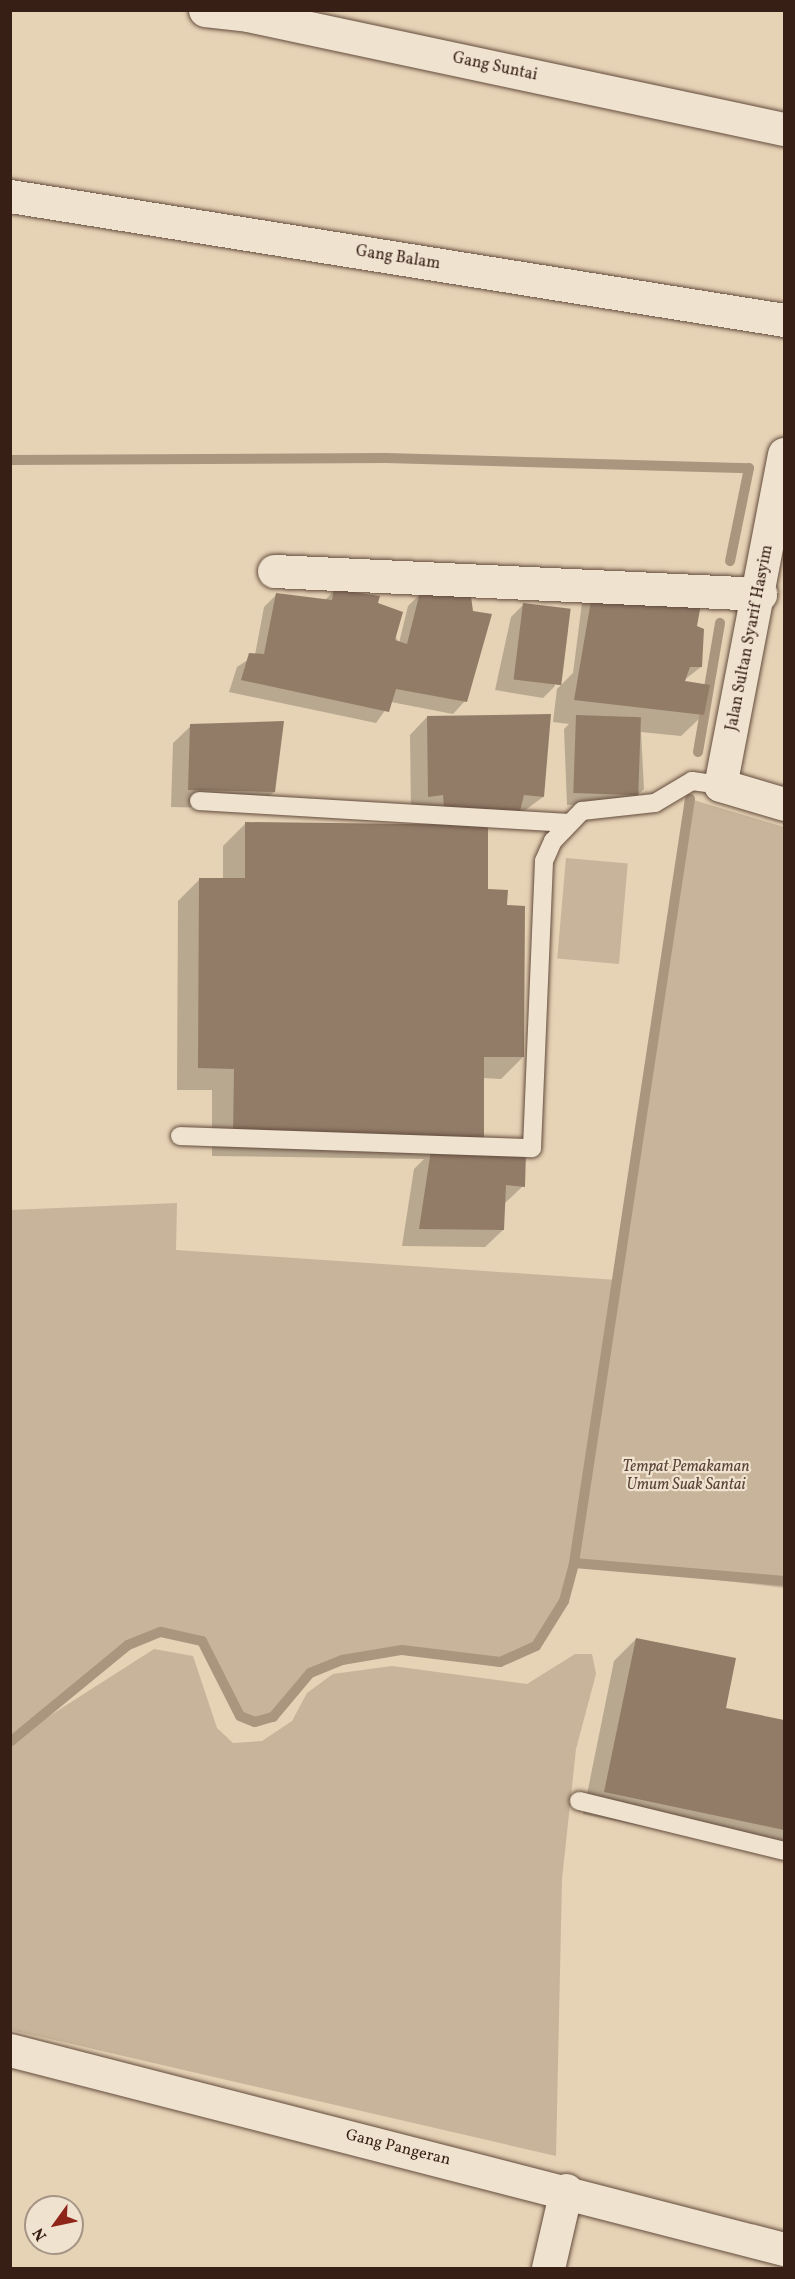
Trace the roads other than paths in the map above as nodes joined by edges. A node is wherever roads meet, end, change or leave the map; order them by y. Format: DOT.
graph roads {
  1 [pos="206,10"];
  2 [pos="784,129"];
  3 [pos="10,196"];
  4 [pos="784,320"];
  5 [pos="784,454"];
  6 [pos="274,571"];
  7 [pos="760,594"];
  8 [pos="720,785"];
  9 [pos="199,801"];
  10 [pos="784,804"];
  11 [pos="568,823"];
  12 [pos="180,1136"];
  13 [pos="579,1801"];
  14 [pos="784,1851"];
  15 [pos="10,2050"];
  16 [pos="566,2190"];
  17 [pos="784,2249"];
  18 [pos="548,2268"];
  1 -- 2 [label="street, Gang Suntai"];
  3 -- 4 [label="street, Gang Balam"];
  5 -- 7 [label="street, Jalan Sultan Syarif Hasyim"];
  6 -- 7 [label="street"];
  7 -- 8 [label="street, Jalan Sultan Syarif Hasyim"];
  8 -- 10 [label="street"];
  8 -- 11 [label="lane"];
  9 -- 11 [label="lane"];
  11 -- 12 [label="lane"];
  13 -- 14 [label="lane"];
  15 -- 16 [label="street, Gang Pangeran"];
  16 -- 17 [label="street, Gang Pangeran"];
  16 -- 18 [label="street"];
}
